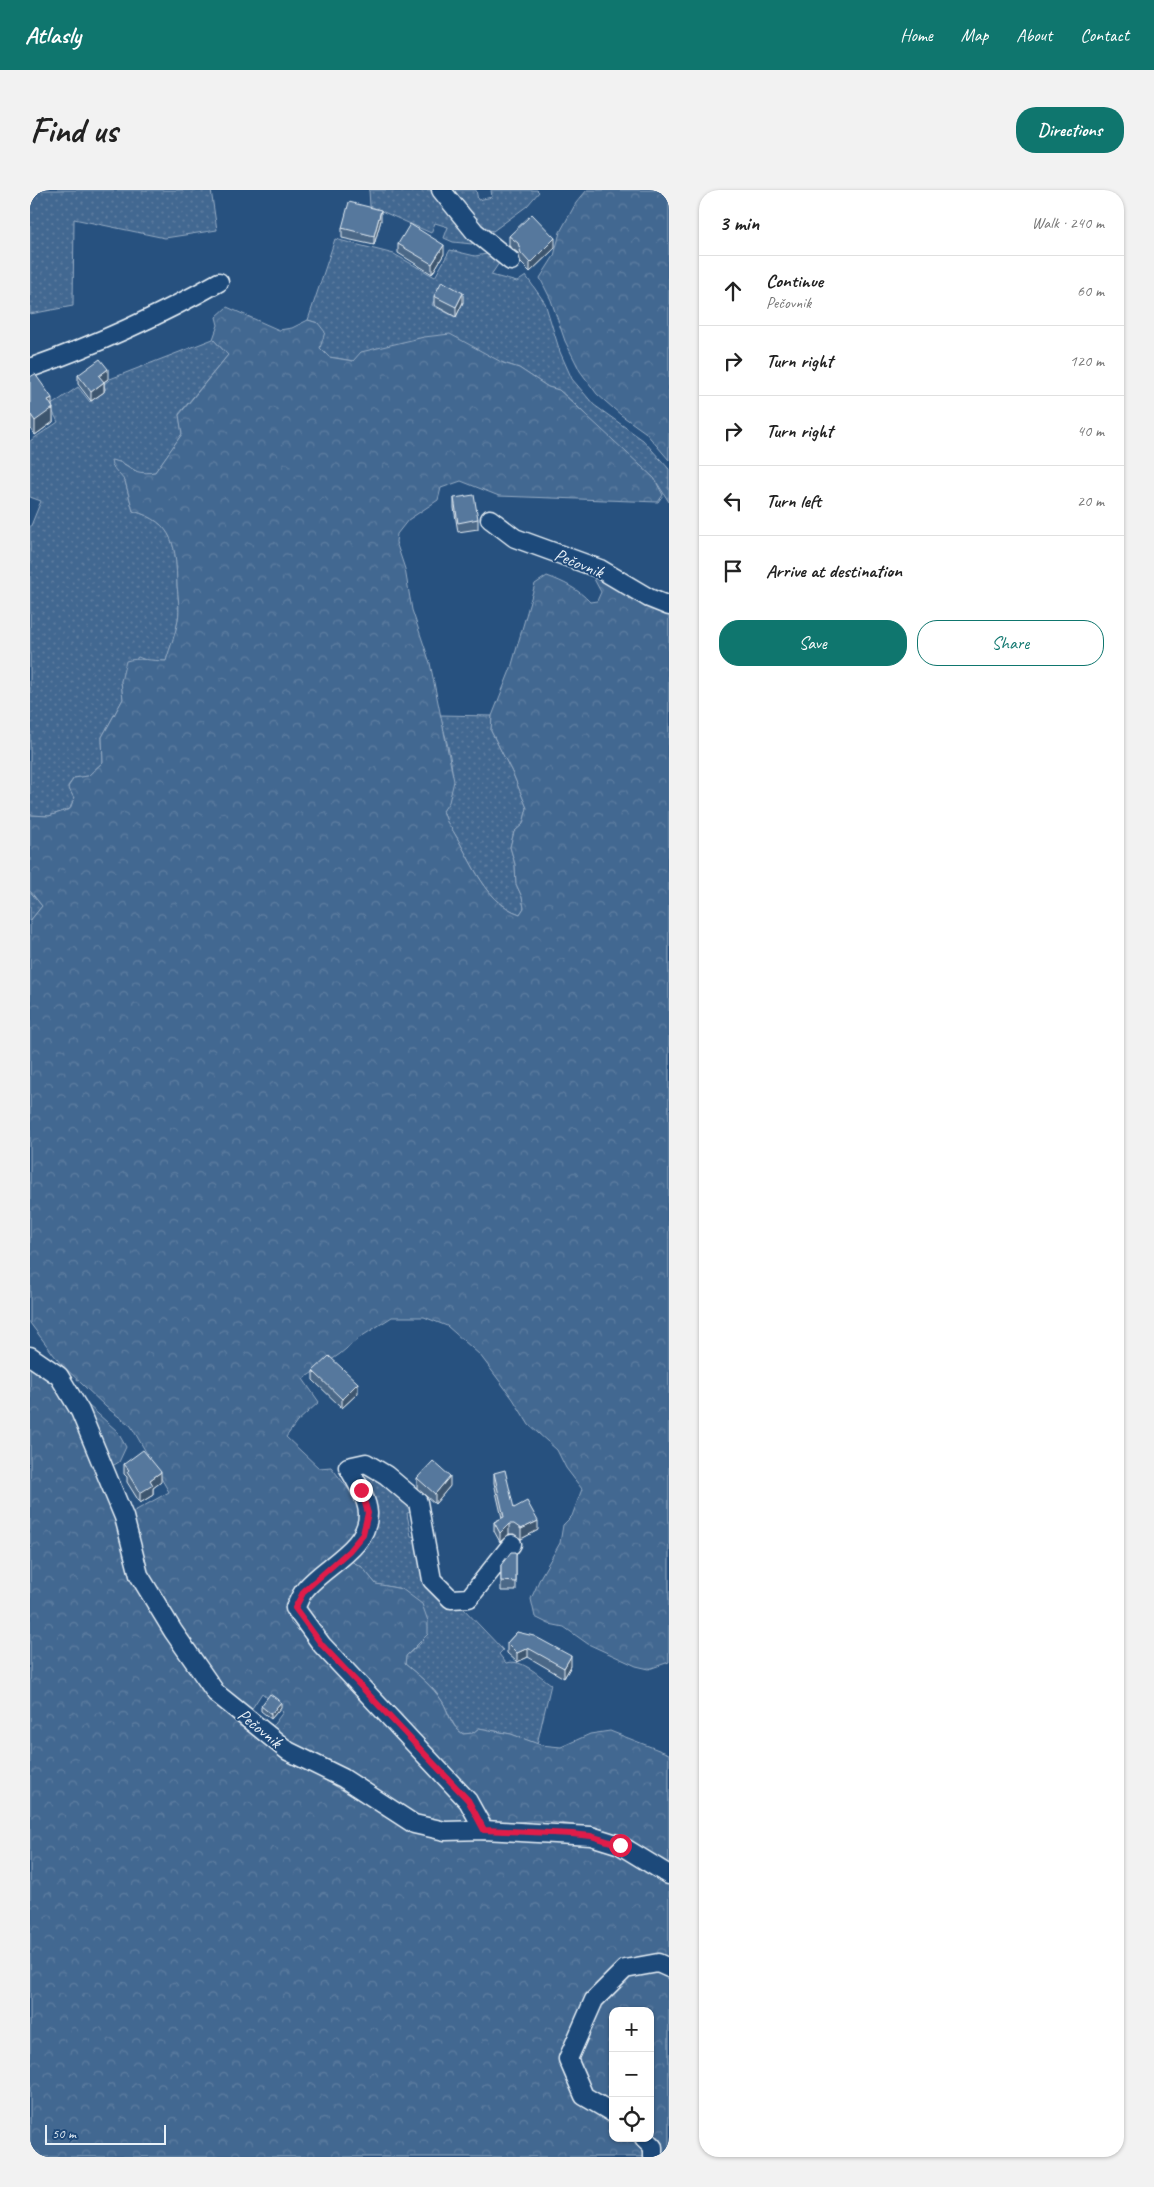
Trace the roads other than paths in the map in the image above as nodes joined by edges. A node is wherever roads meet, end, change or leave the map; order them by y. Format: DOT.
graph roads {
  1 [pos="441,190"];
  2 [pos="511,261"];
  3 [pos="218,282"];
  4 [pos="30,368"];
  5 [pos="490,519"];
  6 [pos="669,606"];
  7 [pos="30,1356"];
  8 [pos="512,1544"];
  9 [pos="484,1830"];
  10 [pos="669,1875"];
  11 [pos="669,1968"];
  12 [pos="609,2111"];
  13 [pos="648,2142"];
  14 [pos="653,2157"];
  1 -- 2 [label="street"];
  3 -- 4 [label="street"];
  5 -- 6 [label="street, Pečovnik"];
  7 -- 9 [label="street, Pečovnik"];
  8 -- 9 [label="street"];
  9 -- 10 [label="street, Pečovnik"];
  11 -- 12 [label="street"];
  13 -- 14 [label="street"];
}
